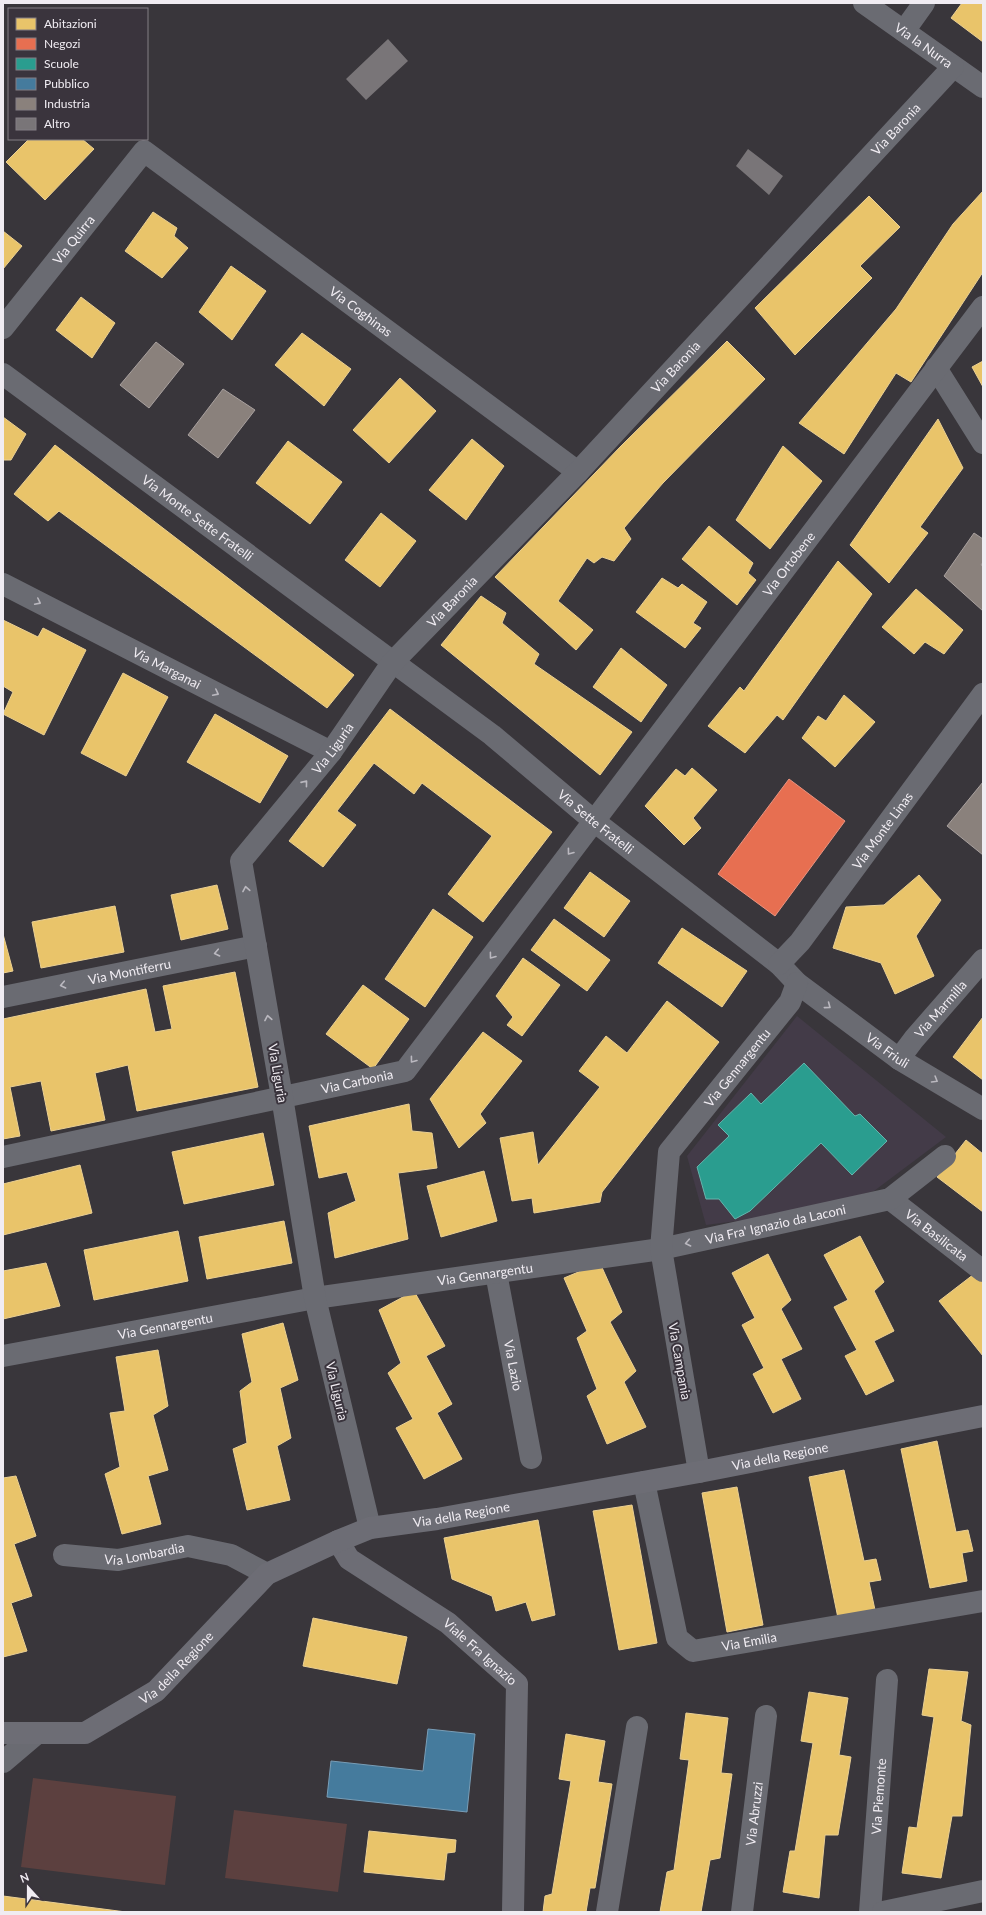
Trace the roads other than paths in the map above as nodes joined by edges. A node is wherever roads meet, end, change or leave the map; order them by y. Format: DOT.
graph roads {
  1 [pos="864,3"];
  2 [pos="924,3"];
  3 [pos="904,31"];
  4 [pos="953,67"];
  5 [pos="983,87"];
  6 [pos="144,151"];
  7 [pos="983,307"];
  8 [pos="3,328"];
  9 [pos="936,368"];
  10 [pos="3,374"];
  11 [pos="983,443"];
  12 [pos="578,472"];
  13 [pos="3,584"];
  14 [pos="392,663"];
  15 [pos="983,694"];
  16 [pos="331,752"];
  17 [pos="594,821"];
  18 [pos="256,946"];
  19 [pos="983,960"];
  20 [pos="779,964"];
  21 [pos="797,983"];
  22 [pos="3,997"];
  23 [pos="899,1059"];
  24 [pos="282,1097"];
  25 [pos="983,1109"];
  26 [pos="945,1156"];
  27 [pos="3,1157"];
  28 [pos="890,1199"];
  29 [pos="661,1249"];
  30 [pos="983,1271"];
  31 [pos="496,1273"];
  32 [pos="315,1298"];
  33 [pos="3,1356"];
  34 [pos="983,1416"];
  35 [pos="531,1458"];
  36 [pos="699,1472"];
  37 [pos="644,1482"];
  38 [pos="370,1528"];
  39 [pos="338,1541"];
  40 [pos="64,1555"];
  41 [pos="267,1574"];
  42 [pos="983,1601"];
  43 [pos="887,1680"];
  44 [pos="766,1716"];
  45 [pos="636,1727"];
  46 [pos="3,1733"];
  47 [pos="36,1734"];
  48 [pos="3,1762"];
  49 [pos="983,1891"];
  50 [pos="513,1912"];
  51 [pos="607,1912"];
  52 [pos="742,1912"];
  53 [pos="870,1912"];
  54 [pos="883,1912"];
  1 -- 3 [label="street, Via la Nurra"];
  2 -- 3 [label="street"];
  3 -- 4 [label="street, Via la Nurra"];
  4 -- 5 [label="street, Via la Nurra"];
  4 -- 12 [label="street, Via Baronia"];
  6 -- 8 [label="street, Via Quirra"];
  6 -- 12 [label="street, Via Coghinas"];
  7 -- 9 [label="street, Via Ortobene"];
  9 -- 11 [label="street"];
  9 -- 17 [label="street, Via Ortobene"];
  10 -- 14 [label="street, Via Monte Sette Fratelli"];
  12 -- 14 [label="street, Via Baronia"];
  13 -- 16 [label="street, Via Marganai, one-way"];
  14 -- 16 [label="street, Via Liguria"];
  14 -- 17 [label="street, Via Sette Fratelli"];
  15 -- 20 [label="street, Via Monte Linas"];
  18 -- 16 [label="street, Via Liguria, one-way"];
  17 -- 20 [label="street, Via Sette Fratelli"];
  17 -- 24 [label="street, Via Carbonia, one-way"];
  18 -- 22 [label="street, Via Montiferru, one-way"];
  24 -- 18 [label="street, Via Liguria, one-way"];
  19 -- 23 [label="street, Via Marmilla"];
  20 -- 21 [label="street, Via Sette Fratelli"];
  21 -- 23 [label="street, Via Friuli, one-way"];
  21 -- 29 [label="street, Via Gennargentu"];
  23 -- 25 [label="street, Via Friuli, one-way"];
  24 -- 27 [label="street, Via Carbonia"];
  24 -- 32 [label="street, Via Liguria"];
  26 -- 28 [label="street"];
  28 -- 29 [label="street, Via Fra' Ignazio da Laconi, one-way"];
  28 -- 30 [label="street, Via Basilicata"];
  29 -- 31 [label="street, Via Gennargentu"];
  29 -- 36 [label="street, Via Campania"];
  31 -- 32 [label="street, Via Gennargentu"];
  31 -- 35 [label="street, Via Lazio"];
  32 -- 33 [label="street, Via Gennargentu"];
  32 -- 38 [label="street, Via Liguria"];
  34 -- 36 [label="street, Via della Regione"];
  36 -- 37 [label="street, Via della Regione"];
  37 -- 38 [label="street, Via della Regione"];
  37 -- 42 [label="street, Via Emilia"];
  38 -- 39 [label="street, Via della Regione"];
  39 -- 41 [label="street, Via della Regione"];
  39 -- 50 [label="street, Viale Fra Ignazio"];
  40 -- 41 [label="street, Via Lombardia"];
  41 -- 47 [label="street, Via della Regione"];
  43 -- 53 [label="street, Via Piemonte"];
  44 -- 52 [label="street, Via Abruzzi"];
  45 -- 51 [label="street"];
  46 -- 47 [label="street, Via della Regione"];
  47 -- 48 [label="street"];
  49 -- 54 [label="street"];
}
